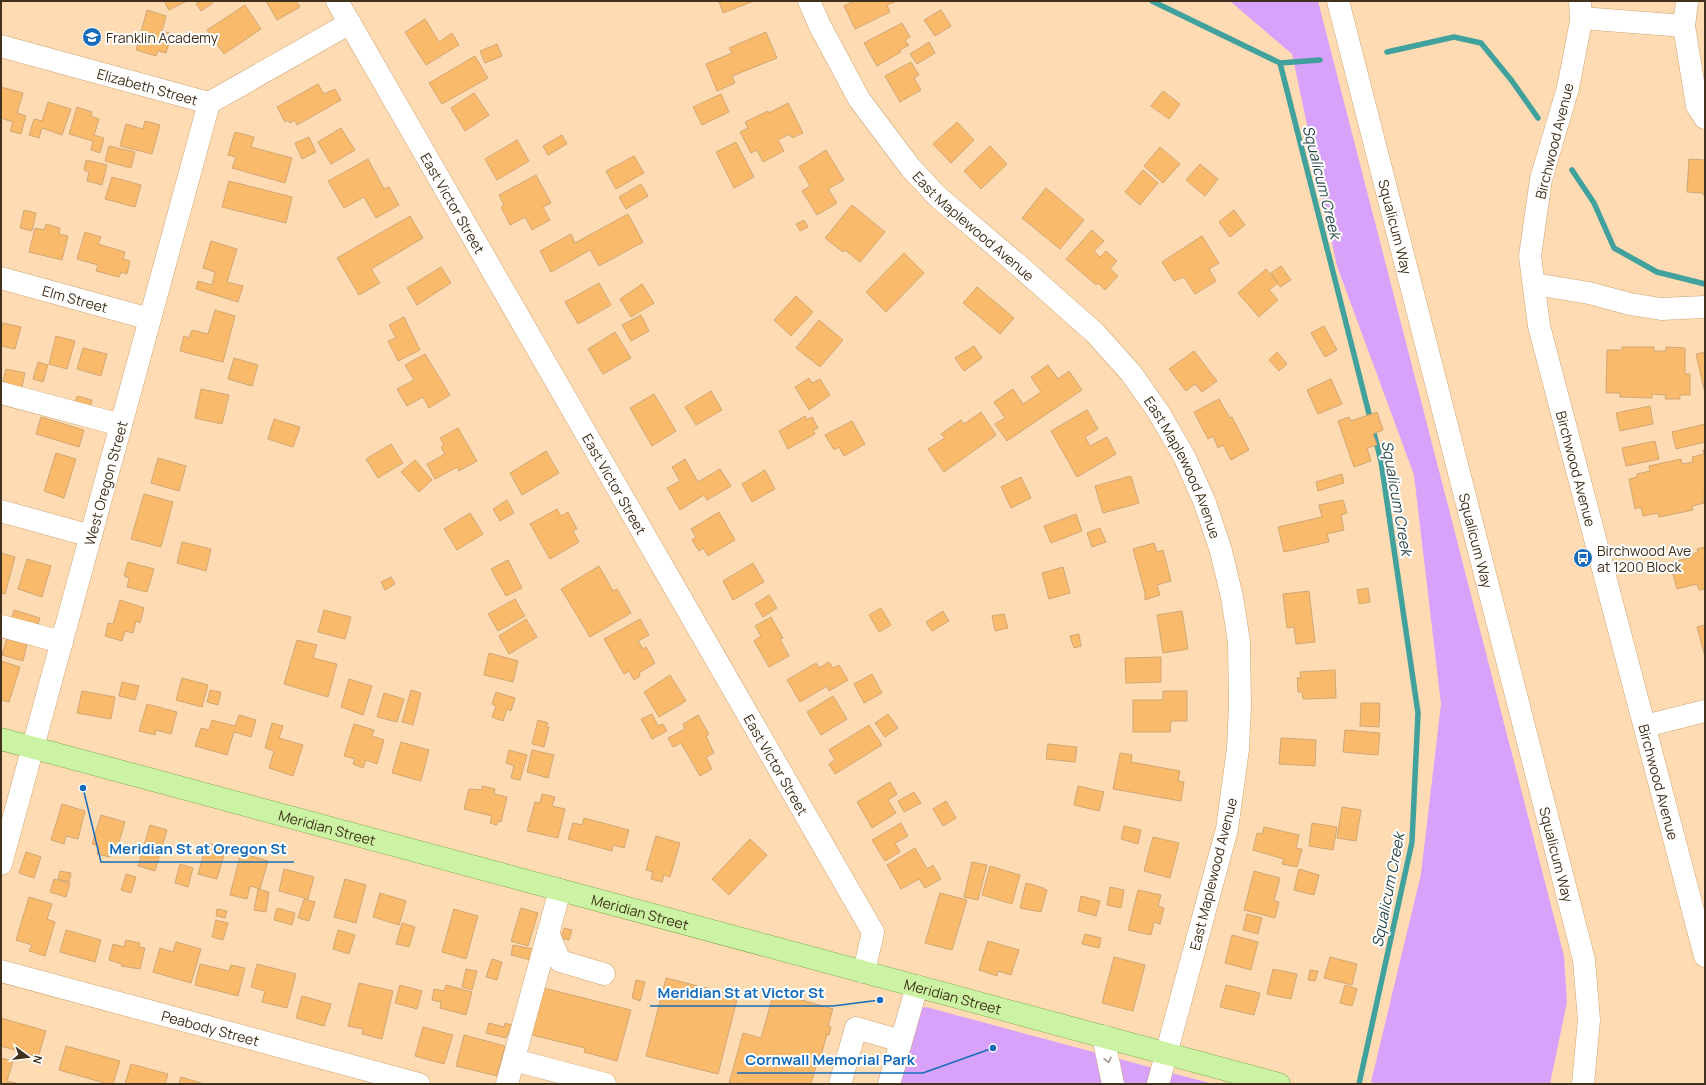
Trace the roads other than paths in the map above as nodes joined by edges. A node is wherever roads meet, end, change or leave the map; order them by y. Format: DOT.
graph roads {
  1 [pos="337,1"];
  2 [pos="809,1"];
  3 [pos="1338,1"];
  4 [pos="1687,1"];
  5 [pos="1580,9"];
  6 [pos="350,23"];
  7 [pos="1684,26"];
  8 [pos="1,46"];
  9 [pos="209,103"];
  10 [pos="1705,118"];
  11 [pos="1,278"];
  12 [pos="1534,284"];
  13 [pos="1705,307"];
  14 [pos="150,319"];
  15 [pos="1,393"];
  16 [pos="121,426"];
  17 [pos="1,511"];
  18 [pos="91,536"];
  19 [pos="1,626"];
  20 [pos="62,642"];
  21 [pos="1705,711"];
  22 [pos="1645,726"];
  23 [pos="1,739"];
  24 [pos="33,748"];
  25 [pos="1,862"];
  26 [pos="560,890"];
  27 [pos="548,933"];
  28 [pos="1705,956"];
  29 [pos="1,971"];
  30 [pos="864,972"];
  31 [pos="604,974"];
  32 [pos="917,986"];
  33 [pos="1103,1036"];
  34 [pos="901,1041"];
  35 [pos="1167,1054"];
  36 [pos="514,1060"];
  37 [pos="419,1084"];
  38 [pos="508,1084"];
  39 [pos="605,1084"];
  40 [pos="840,1084"];
  41 [pos="889,1084"];
  42 [pos="1114,1084"];
  43 [pos="1158,1084"];
  44 [pos="1279,1084"];
  45 [pos="1582,1084"];
  1 -- 6 [label="street, East Victor Street"];
  2 -- 35 [label="street, East Maplewood Avenue"];
  3 -- 45 [label="street, Squalicum Way"];
  4 -- 7 [label="street"];
  5 -- 7 [label="street"];
  5 -- 12 [label="street, Birchwood Avenue"];
  6 -- 9 [label="street, Elizabeth Street"];
  6 -- 30 [label="street, East Victor Street"];
  7 -- 10 [label="street"];
  8 -- 9 [label="street, Elizabeth Street"];
  9 -- 14 [label="street, West Oregon Street"];
  11 -- 14 [label="street, Elm Street"];
  12 -- 13 [label="street"];
  12 -- 22 [label="street, Birchwood Avenue"];
  14 -- 16 [label="street, West Oregon Street"];
  15 -- 16 [label="street"];
  16 -- 18 [label="street, West Oregon Street"];
  17 -- 18 [label="street"];
  18 -- 20 [label="street, West Oregon Street"];
  19 -- 20 [label="street"];
  20 -- 24 [label="street, West Oregon Street"];
  21 -- 22 [label="street"];
  22 -- 28 [label="street, Birchwood Avenue"];
  23 -- 24 [label="main road, Meridian Street"];
  24 -- 25 [label="street, West Oregon Street"];
  24 -- 26 [label="main road, Meridian Street"];
  26 -- 27 [label="street"];
  26 -- 30 [label="main road, Meridian Street"];
  27 -- 31 [label="street"];
  27 -- 36 [label="street"];
  29 -- 37 [label="street, Peabody Street"];
  30 -- 32 [label="main road, Meridian Street"];
  32 -- 33 [label="main road, Meridian Street"];
  32 -- 34 [label="street"];
  33 -- 35 [label="main road, Meridian Street"];
  33 -- 42 [label="street, one-way"];
  34 -- 40 [label="street"];
  34 -- 41 [label="street"];
  35 -- 43 [label="street, East Maplewood Avenue"];
  35 -- 44 [label="main road, Meridian Street"];
  36 -- 38 [label="street"];
  36 -- 39 [label="street"];
}
